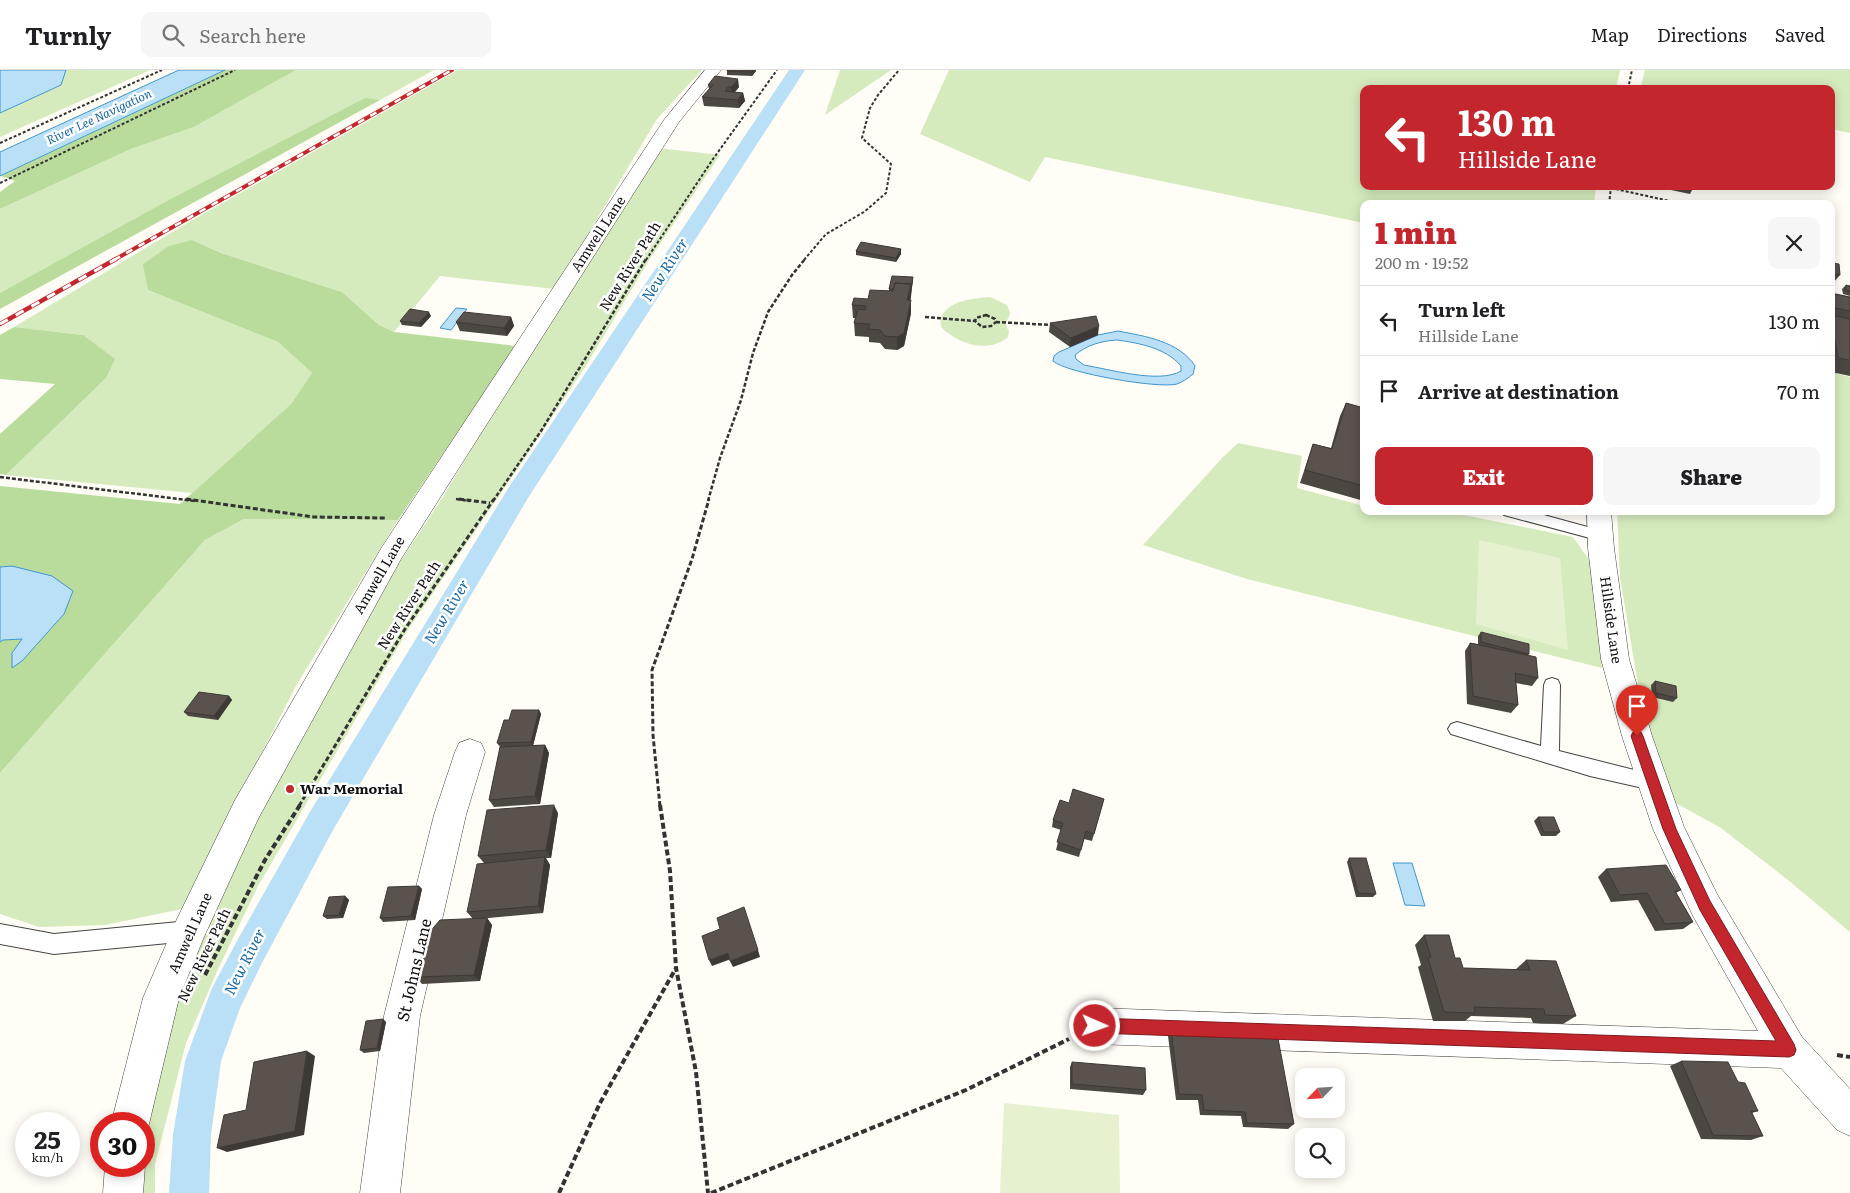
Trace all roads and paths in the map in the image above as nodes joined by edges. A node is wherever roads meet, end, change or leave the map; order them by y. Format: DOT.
graph roads {
  1 [pos="162,70"];
  2 [pos="235,70"];
  3 [pos="713,70"];
  4 [pos="777,70"];
  5 [pos="899,70"];
  6 [pos="1632,70"];
  7 [pos="1629,85"];
  8 [pos="0,143"];
  9 [pos="0,182"];
  10 [pos="1624,190"];
  11 [pos="1666,200"];
  12 [pos="925,318"];
  13 [pos="975,321"];
  14 [pos="996,322"];
  15 [pos="1052,325"];
  16 [pos="0,477"];
  17 [pos="452,498"];
  18 [pos="490,503"];
  19 [pos="1537,515"];
  20 [pos="414,518"];
  21 [pos="1600,524"];
  22 [pos="1552,685"];
  23 [pos="1457,729"];
  24 [pos="470,752"];
  25 [pos="1550,756"];
  26 [pos="1652,782"];
  27 [pos="189,931"];
  28 [pos="0,934"];
  29 [pos="676,968"];
  30 [pos="204,979"];
  31 [pos="1095,1026"];
  32 [pos="1789,1050"];
  33 [pos="133,1112"];
  34 [pos="1850,1117"];
  35 [pos="124,1177"];
  36 [pos="123,1193"];
  37 [pos="380,1193"];
  38 [pos="559,1193"];
  39 [pos="710,1193"];
  1 -- 8 [label="path"];
  2 -- 9 [label="path"];
  3 -- 20 [label="street, Amwell Lane"];
  4 -- 18 [label="path, New River Path"];
  5 -- 29 [label="path"];
  6 -- 7 [label="path"];
  10 -- 11 [label="path"];
  12 -- 13 [label="path"];
  13 -- 14 [label="path"];
  13 -- 14 [label="path"];
  14 -- 15 [label="path"];
  16 -- 20 [label="path"];
  17 -- 18 [label="path"];
  18 -- 30 [label="path, New River Path"];
  19 -- 21 [label="lane"];
  20 -- 27 [label="street, Amwell Lane"];
  21 -- 26 [label="street, Hillside Lane"];
  22 -- 25 [label="lane"];
  23 -- 25 [label="lane"];
  24 -- 37 [label="street, St Johns Lane"];
  25 -- 26 [label="lane"];
  26 -- 32 [label="street, Hillside Lane"];
  27 -- 28 [label="lane"];
  27 -- 33 [label="street, Amwell Lane"];
  29 -- 38 [label="path"];
  29 -- 39 [label="path"];
  31 -- 32 [label="street"];
  31 -- 39 [label="path"];
  32 -- 34 [label="street, Hillside Lane"];
  35 -- 36 [label="street"];
}
